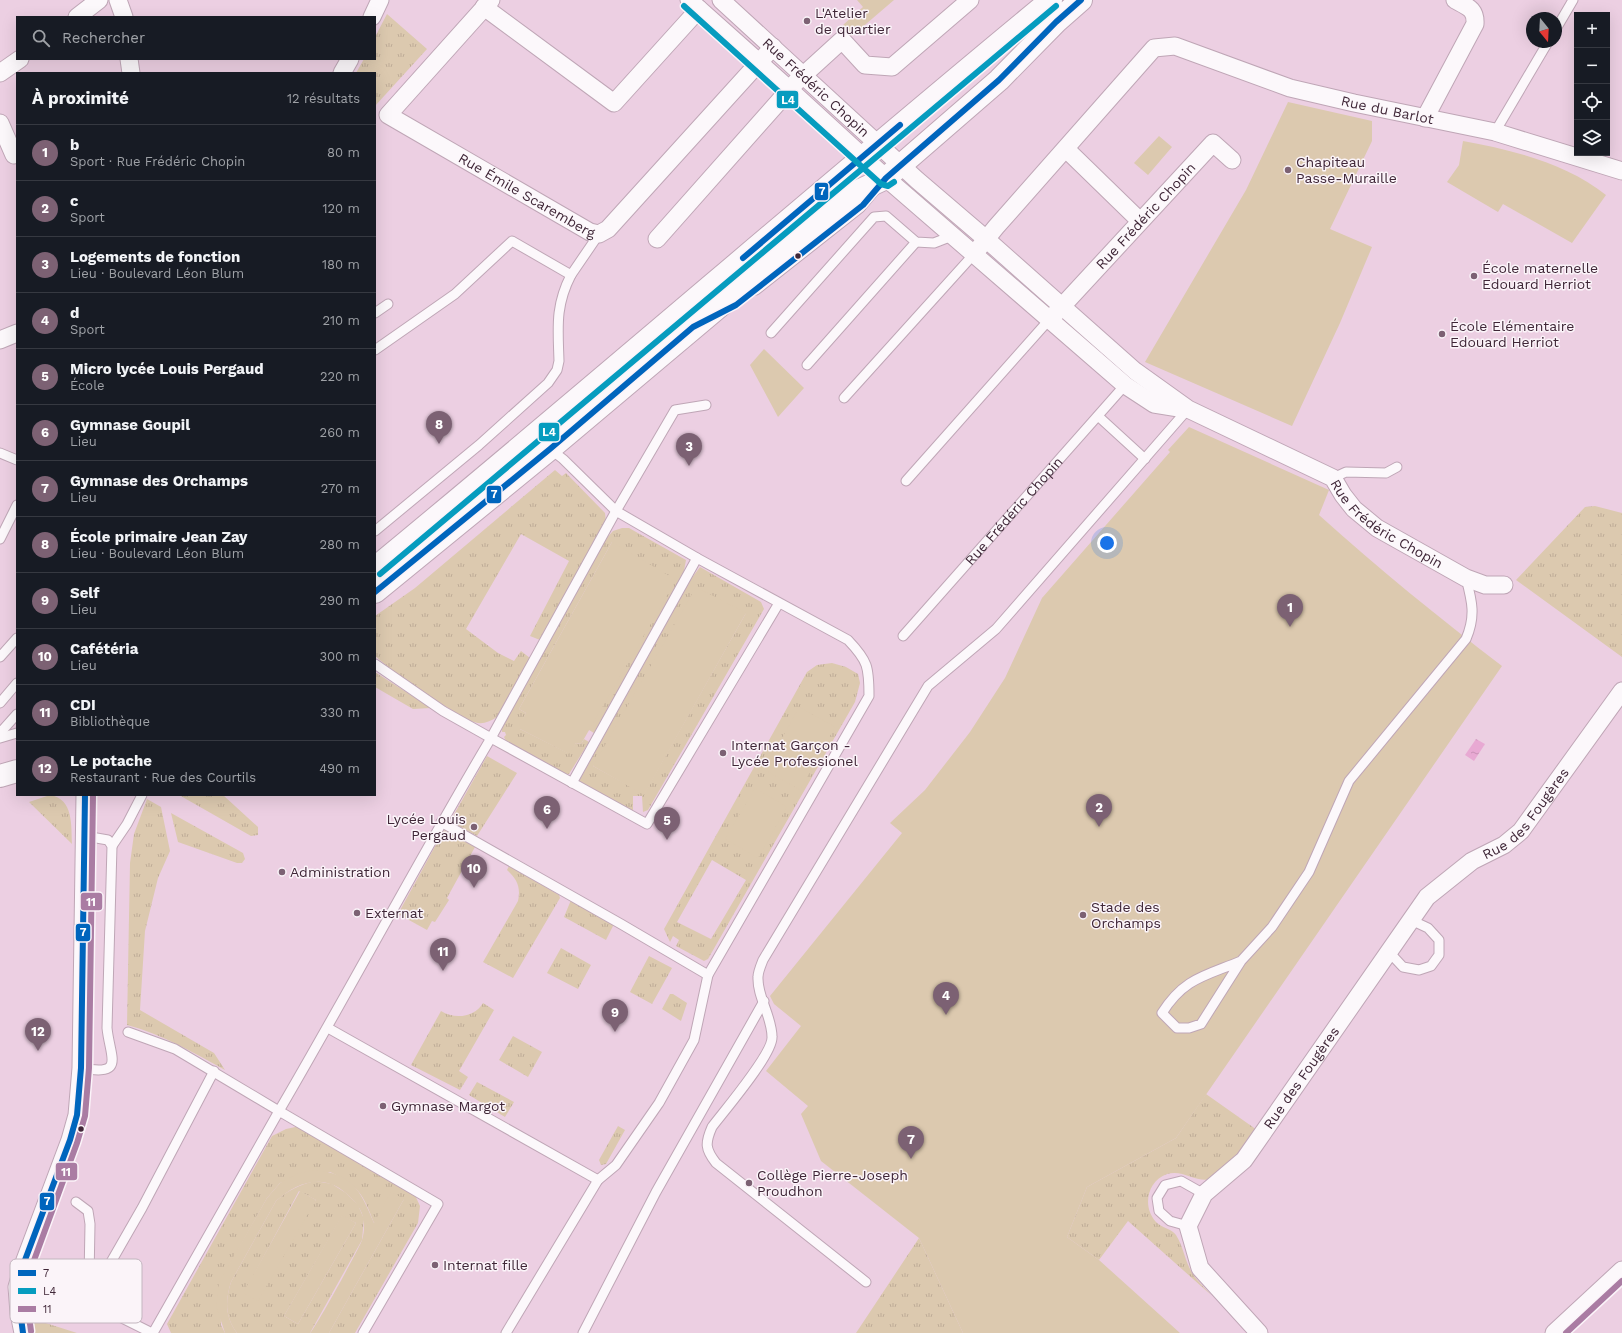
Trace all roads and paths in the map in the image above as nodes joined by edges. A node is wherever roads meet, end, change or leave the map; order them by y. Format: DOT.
graph roads {
  1 [pos="99,0"];
  2 [pos="118,0"];
  3 [pos="380,0"];
  4 [pos="721,0"];
  5 [pos="970,0"];
  6 [pos="1051,0"];
  7 [pos="1081,0"];
  8 [pos="1455,0"];
  9 [pos="1573,0"];
  10 [pos="488,4"];
  11 [pos="694,4"];
  12 [pos="78,16"];
  13 [pos="124,16"];
  14 [pos="372,16"];
  15 [pos="1562,19"];
  16 [pos="773,47"];
  17 [pos="1545,48"];
  18 [pos="19,60"];
  19 [pos="129,60"];
  20 [pos="349,60"];
  21 [pos="759,62"];
  22 [pos="131,72"];
  23 [pos="343,72"];
  24 [pos="0,73"];
  25 [pos="803,74"];
  26 [pos="790,90"];
  27 [pos="1425,118"];
  28 [pos="0,123"];
  29 [pos="1496,132"];
  30 [pos="1066,149"];
  31 [pos="869,150"];
  32 [pos="14,155"];
  33 [pos="1232,160"];
  34 [pos="1622,171"];
  35 [pos="893,172"];
  36 [pos="929,191"];
  37 [pos="917,204"];
  38 [pos="1140,221"];
  39 [pos="599,234"];
  40 [pos="952,236"];
  41 [pos="657,239"];
  42 [pos="986,239"];
  43 [pos="916,242"];
  44 [pos="974,254"];
  45 [pos="571,275"];
  46 [pos="388,304"];
  47 [pos="1062,307"];
  48 [pos="376,312"];
  49 [pos="1048,321"];
  50 [pos="16,333"];
  51 [pos="772,333"];
  52 [pos="0,340"];
  53 [pos="376,349"];
  54 [pos="807,364"];
  55 [pos="1134,371"];
  56 [pos="1125,385"];
  57 [pos="844,398"];
  58 [pos="706,405"];
  59 [pos="1188,409"];
  60 [pos="1098,416"];
  61 [pos="550,449"];
  62 [pos="0,453"];
  63 [pos="1145,459"];
  64 [pos="16,460"];
  65 [pos="1397,467"];
  66 [pos="1333,478"];
  67 [pos="906,481"];
  68 [pos="16,507"];
  69 [pos="616,511"];
  70 [pos="376,530"];
  71 [pos="0,539"];
  72 [pos="697,558"];
  73 [pos="376,567"];
  74 [pos="1466,578"];
  75 [pos="1504,584"];
  76 [pos="376,591"];
  77 [pos="779,604"];
  78 [pos="903,636"];
  79 [pos="16,639"];
  80 [pos="0,657"];
  81 [pos="376,665"];
  82 [pos="16,684"];
  83 [pos="1618,696"];
  84 [pos="0,703"];
  85 [pos="16,715"];
  86 [pos="16,732"];
  87 [pos="0,733"];
  88 [pos="0,738"];
  89 [pos="491,738"];
  90 [pos="16,756"];
  91 [pos="0,761"];
  92 [pos="16,771"];
  93 [pos="0,776"];
  94 [pos="572,783"];
  95 [pos="16,784"];
  96 [pos="0,789"];
  97 [pos="85,796"];
  98 [pos="141,796"];
  99 [pos="441,822"];
  100 [pos="85,836"];
  101 [pos="112,846"];
  102 [pos="1413,921"];
  103 [pos="1389,952"];
  104 [pos="1241,961"];
  105 [pos="708,976"];
  106 [pos="764,1002"];
  107 [pos="328,1028"];
  108 [pos="128,1032"];
  109 [pos="81,1068"];
  110 [pos="214,1071"];
  111 [pos="279,1111"];
  112 [pos="598,1180"];
  113 [pos="1204,1194"];
  114 [pos="76,1202"];
  115 [pos="1188,1226"];
  116 [pos="25,1259"];
  117 [pos="89,1259"];
  118 [pos="113,1259"];
  119 [pos="1622,1270"];
  120 [pos="866,1282"];
  121 [pos="20,1323"];
  122 [pos="132,1323"];
  123 [pos="22,1333"];
  124 [pos="153,1333"];
  125 [pos="363,1333"];
  126 [pos="506,1333"];
  127 [pos="583,1333"];
  128 [pos="1259,1333"];
  129 [pos="1554,1333"];
  1 -- 12 [label="street"];
  2 -- 13 [label="street"];
  3 -- 14 [label="street"];
  4 -- 16 [label="street, Rue Frédéric Chopin"];
  5 -- 25 [label="street"];
  6 -- 31 [label="main road"];
  7 -- 35 [label="main road"];
  8 -- 27 [label="street"];
  9 -- 15 [label="lane"];
  10 -- 11 [label="street"];
  10 -- 39 [label="street, Rue Émile Scaremberg"];
  11 -- 21 [label="street, Rue Frédéric Chopin"];
  16 -- 21 [label="street, Rue Émile Scaremberg"];
  16 -- 25 [label="street, Rue Frédéric Chopin"];
  17 -- 29 [label="lane"];
  18 -- 24 [label="street"];
  19 -- 22 [label="street"];
  20 -- 23 [label="street"];
  21 -- 26 [label="street, Rue Frédéric Chopin"];
  21 -- 39 [label="street, Rue Émile Scaremberg"];
  25 -- 26 [label="street"];
  25 -- 31 [label="street, Rue Frédéric Chopin"];
  26 -- 31 [label="street, Rue Frédéric Chopin"];
  26 -- 41 [label="street, Rue Frédéric Chopin"];
  27 -- 29 [label="street, Rue du Barlot"];
  27 -- 30 [label="street, Rue du Barlot"];
  28 -- 32 [label="street"];
  29 -- 34 [label="street, Rue du Barlot"];
  30 -- 38 [label="street"];
  30 -- 42 [label="street"];
  31 -- 35 [label="street, Rue Frédéric Chopin"];
  31 -- 73 [label="main road"];
  33 -- 38 [label="street, Rue Frédéric Chopin"];
  35 -- 36 [label="street, Rue Frédéric Chopin"];
  35 -- 37 [label="street, Rue Frédéric Chopin"];
  35 -- 61 [label="main road"];
  36 -- 37 [label="street"];
  36 -- 42 [label="street, Rue Frédéric Chopin"];
  37 -- 40 [label="street, Rue Frédéric Chopin"];
  38 -- 47 [label="street, Rue Frédéric Chopin"];
  39 -- 45 [label="lane"];
  40 -- 43 [label="lane"];
  40 -- 44 [label="street, Rue Frédéric Chopin"];
  42 -- 44 [label="street"];
  42 -- 47 [label="street, Rue Frédéric Chopin"];
  43 -- 51 [label="lane"];
  43 -- 54 [label="lane"];
  44 -- 49 [label="street, Rue Frédéric Chopin"];
  44 -- 57 [label="lane"];
  45 -- 53 [label="lane"];
  45 -- 70 [label="lane"];
  46 -- 48 [label="lane"];
  47 -- 49 [label="street, Rue Frédéric Chopin"];
  47 -- 55 [label="street, Rue Frédéric Chopin"];
  49 -- 56 [label="street, Rue Frédéric Chopin"];
  49 -- 67 [label="lane, Rue Frédéric Chopin"];
  50 -- 52 [label="street"];
  55 -- 56 [label="street, Rue Frédéric Chopin"];
  55 -- 59 [label="street, Rue Frédéric Chopin"];
  56 -- 59 [label="street, Rue Frédéric Chopin"];
  56 -- 60 [label="lane, Rue Frédéric Chopin"];
  58 -- 69 [label="lane"];
  59 -- 63 [label="lane"];
  59 -- 66 [label="street, Rue Frédéric Chopin"];
  60 -- 63 [label="lane"];
  60 -- 78 [label="lane, Rue Frédéric Chopin"];
  61 -- 69 [label="lane"];
  61 -- 76 [label="main road"];
  62 -- 64 [label="lane"];
  63 -- 106 [label="lane"];
  65 -- 66 [label="lane"];
  66 -- 74 [label="street, Rue Frédéric Chopin"];
  68 -- 71 [label="lane"];
  69 -- 72 [label="lane"];
  69 -- 89 [label="lane"];
  72 -- 77 [label="lane"];
  72 -- 94 [label="lane"];
  74 -- 75 [label="street, Rue Frédéric Chopin"];
  74 -- 104 [label="lane"];
  77 -- 94 [label="lane"];
  77 -- 105 [label="lane"];
  79 -- 80 [label="lane"];
  81 -- 89 [label="lane"];
  82 -- 84 [label="lane"];
  83 -- 102 [label="street, Rue des Fougères"];
  85 -- 87 [label="lane"];
  86 -- 88 [label="lane"];
  89 -- 94 [label="lane"];
  89 -- 99 [label="lane"];
  90 -- 91 [label="main road"];
  92 -- 93 [label="main road"];
  95 -- 96 [label="main road"];
  97 -- 100 [label="street"];
  98 -- 101 [label="lane"];
  99 -- 105 [label="lane"];
  99 -- 107 [label="lane"];
  100 -- 101 [label="lane"];
  100 -- 109 [label="street"];
  101 -- 109 [label="lane"];
  102 -- 103 [label="street, Rue des Fougères"];
  102 -- 103 [label="lane"];
  103 -- 113 [label="street, Rue des Fougères"];
  104 -- 104 [label="lane"];
  105 -- 112 [label="lane"];
  106 -- 120 [label="lane"];
  106 -- 127 [label="lane"];
  107 -- 111 [label="lane"];
  107 -- 112 [label="lane"];
  108 -- 110 [label="lane"];
  109 -- 116 [label="street"];
  110 -- 111 [label="lane"];
  110 -- 118 [label="lane"];
  111 -- 124 [label="lane"];
  111 -- 125 [label="lane"];
  112 -- 126 [label="lane"];
  113 -- 115 [label="street, Rue des Fougères"];
  113 -- 115 [label="lane"];
  114 -- 117 [label="lane"];
  115 -- 128 [label="street"];
  119 -- 129 [label="street"];
  121 -- 123 [label="street"];
  122 -- 124 [label="lane"];
}
